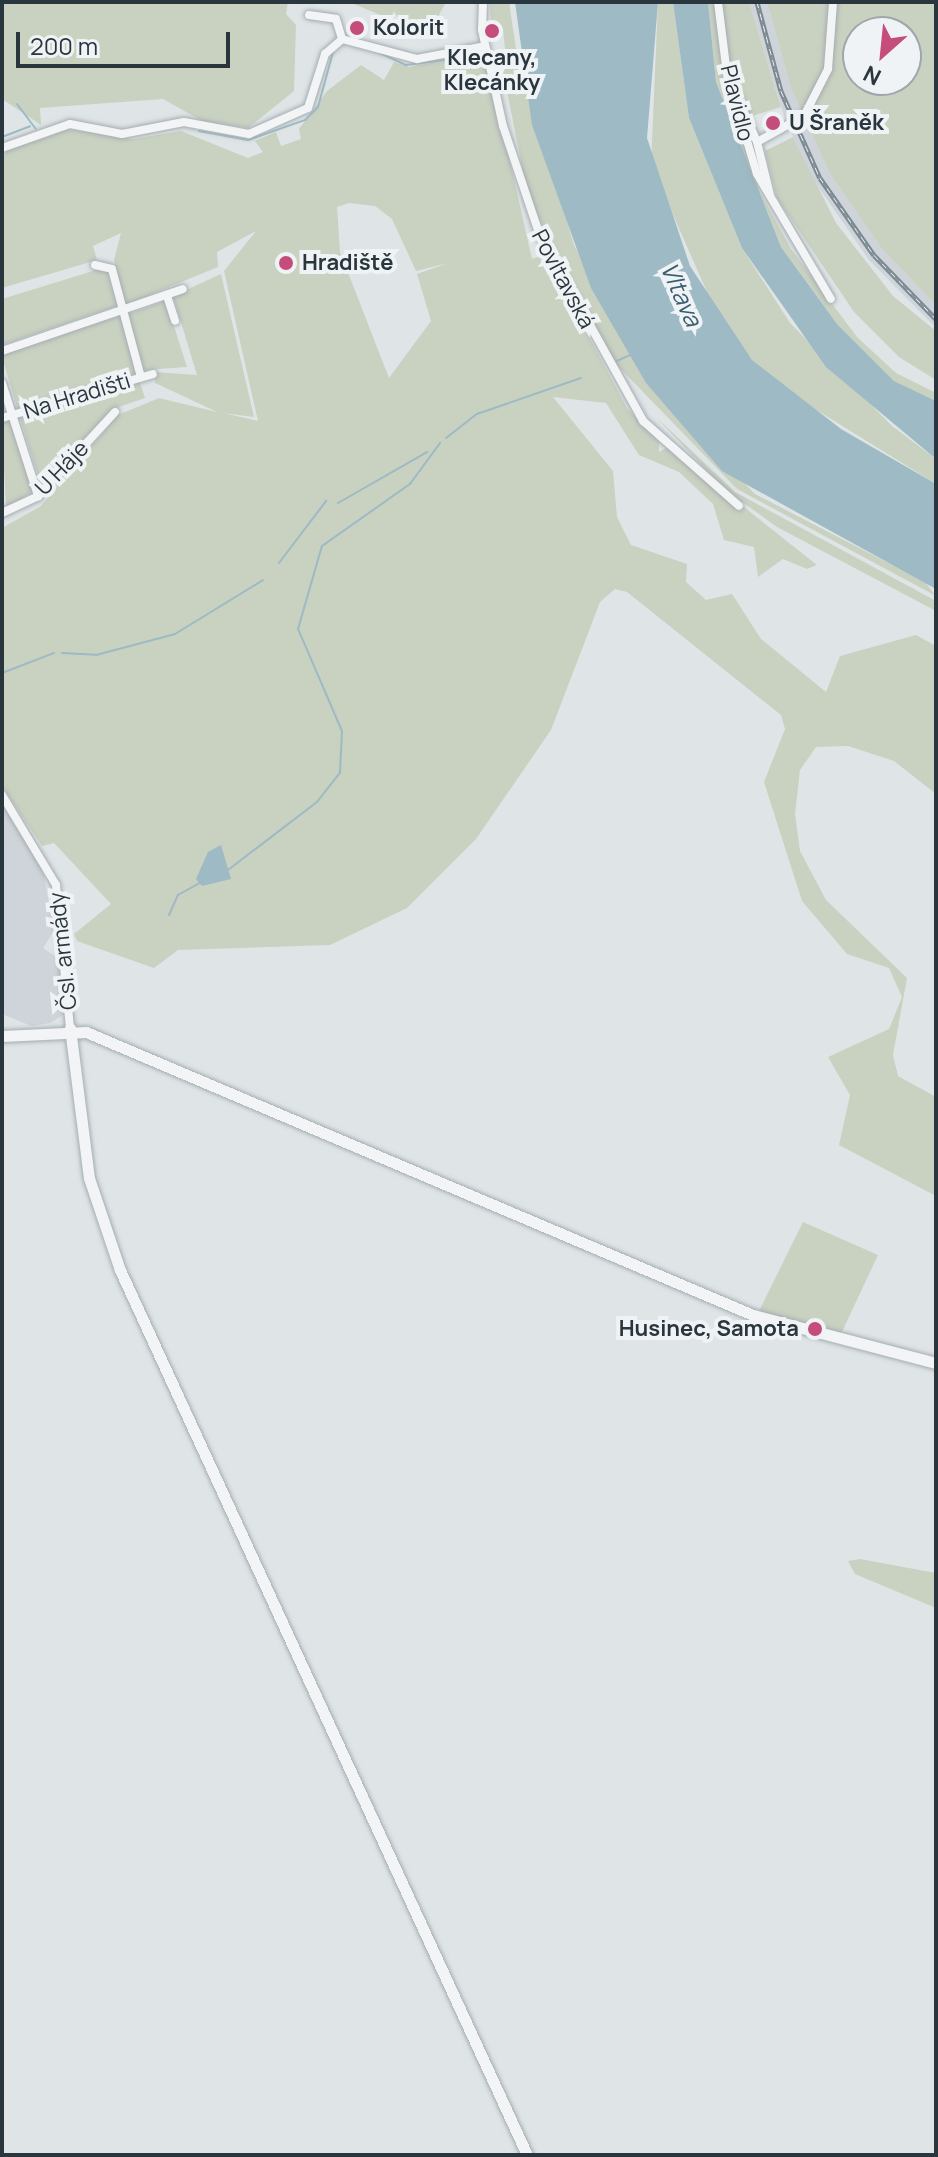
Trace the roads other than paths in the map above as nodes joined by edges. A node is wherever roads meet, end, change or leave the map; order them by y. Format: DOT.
graph roads {
  1 [pos="483,2"];
  2 [pos="718,2"];
  3 [pos="833,2"];
  4 [pos="309,15"];
  5 [pos="342,39"];
  6 [pos="485,46"];
  7 [pos="491,56"];
  8 [pos="504,63"];
  9 [pos="730,86"];
  10 [pos="757,142"];
  11 [pos="2,148"];
  12 [pos="769,201"];
  13 [pos="95,265"];
  14 [pos="183,289"];
  15 [pos="167,296"];
  16 [pos="831,299"];
  17 [pos="122,312"];
  18 [pos="175,321"];
  19 [pos="2,351"];
  20 [pos="153,374"];
  21 [pos="141,377"];
  22 [pos="2,383"];
  23 [pos="115,412"];
  24 [pos="12,415"];
  25 [pos="2,418"];
  26 [pos="38,496"];
  27 [pos="739,506"];
  28 [pos="2,513"];
  29 [pos="2,795"];
  30 [pos="70,1028"];
  31 [pos="2,1036"];
  32 [pos="936,1363"];
  33 [pos="527,2155"];
  1 -- 6 [label="street, Povltavská"];
  2 -- 9 [label="street, Plavidlo"];
  3 -- 10 [label="street"];
  4 -- 5 [label="street"];
  5 -- 6 [label="street"];
  5 -- 11 [label="street"];
  6 -- 7 [label="street, Povltavská"];
  7 -- 8 [label="street"];
  7 -- 27 [label="street, Povltavská"];
  9 -- 10 [label="street, Plavidlo"];
  9 -- 12 [label="street, Plavidlo"];
  10 -- 12 [label="street, Plavidlo"];
  12 -- 16 [label="street, Plavidlo"];
  13 -- 17 [label="street"];
  14 -- 15 [label="street"];
  15 -- 17 [label="street"];
  15 -- 18 [label="street"];
  17 -- 19 [label="street"];
  17 -- 21 [label="street"];
  20 -- 21 [label="street, Na Hradišti"];
  21 -- 24 [label="street, Na Hradišti"];
  22 -- 24 [label="street"];
  23 -- 26 [label="street, U Háje"];
  24 -- 25 [label="street, Na Hradišti"];
  24 -- 26 [label="street"];
  26 -- 28 [label="street, U Háje"];
  29 -- 30 [label="street, Čsl. armády"];
  30 -- 31 [label="street"];
  30 -- 32 [label="street"];
  30 -- 33 [label="street"];
}
